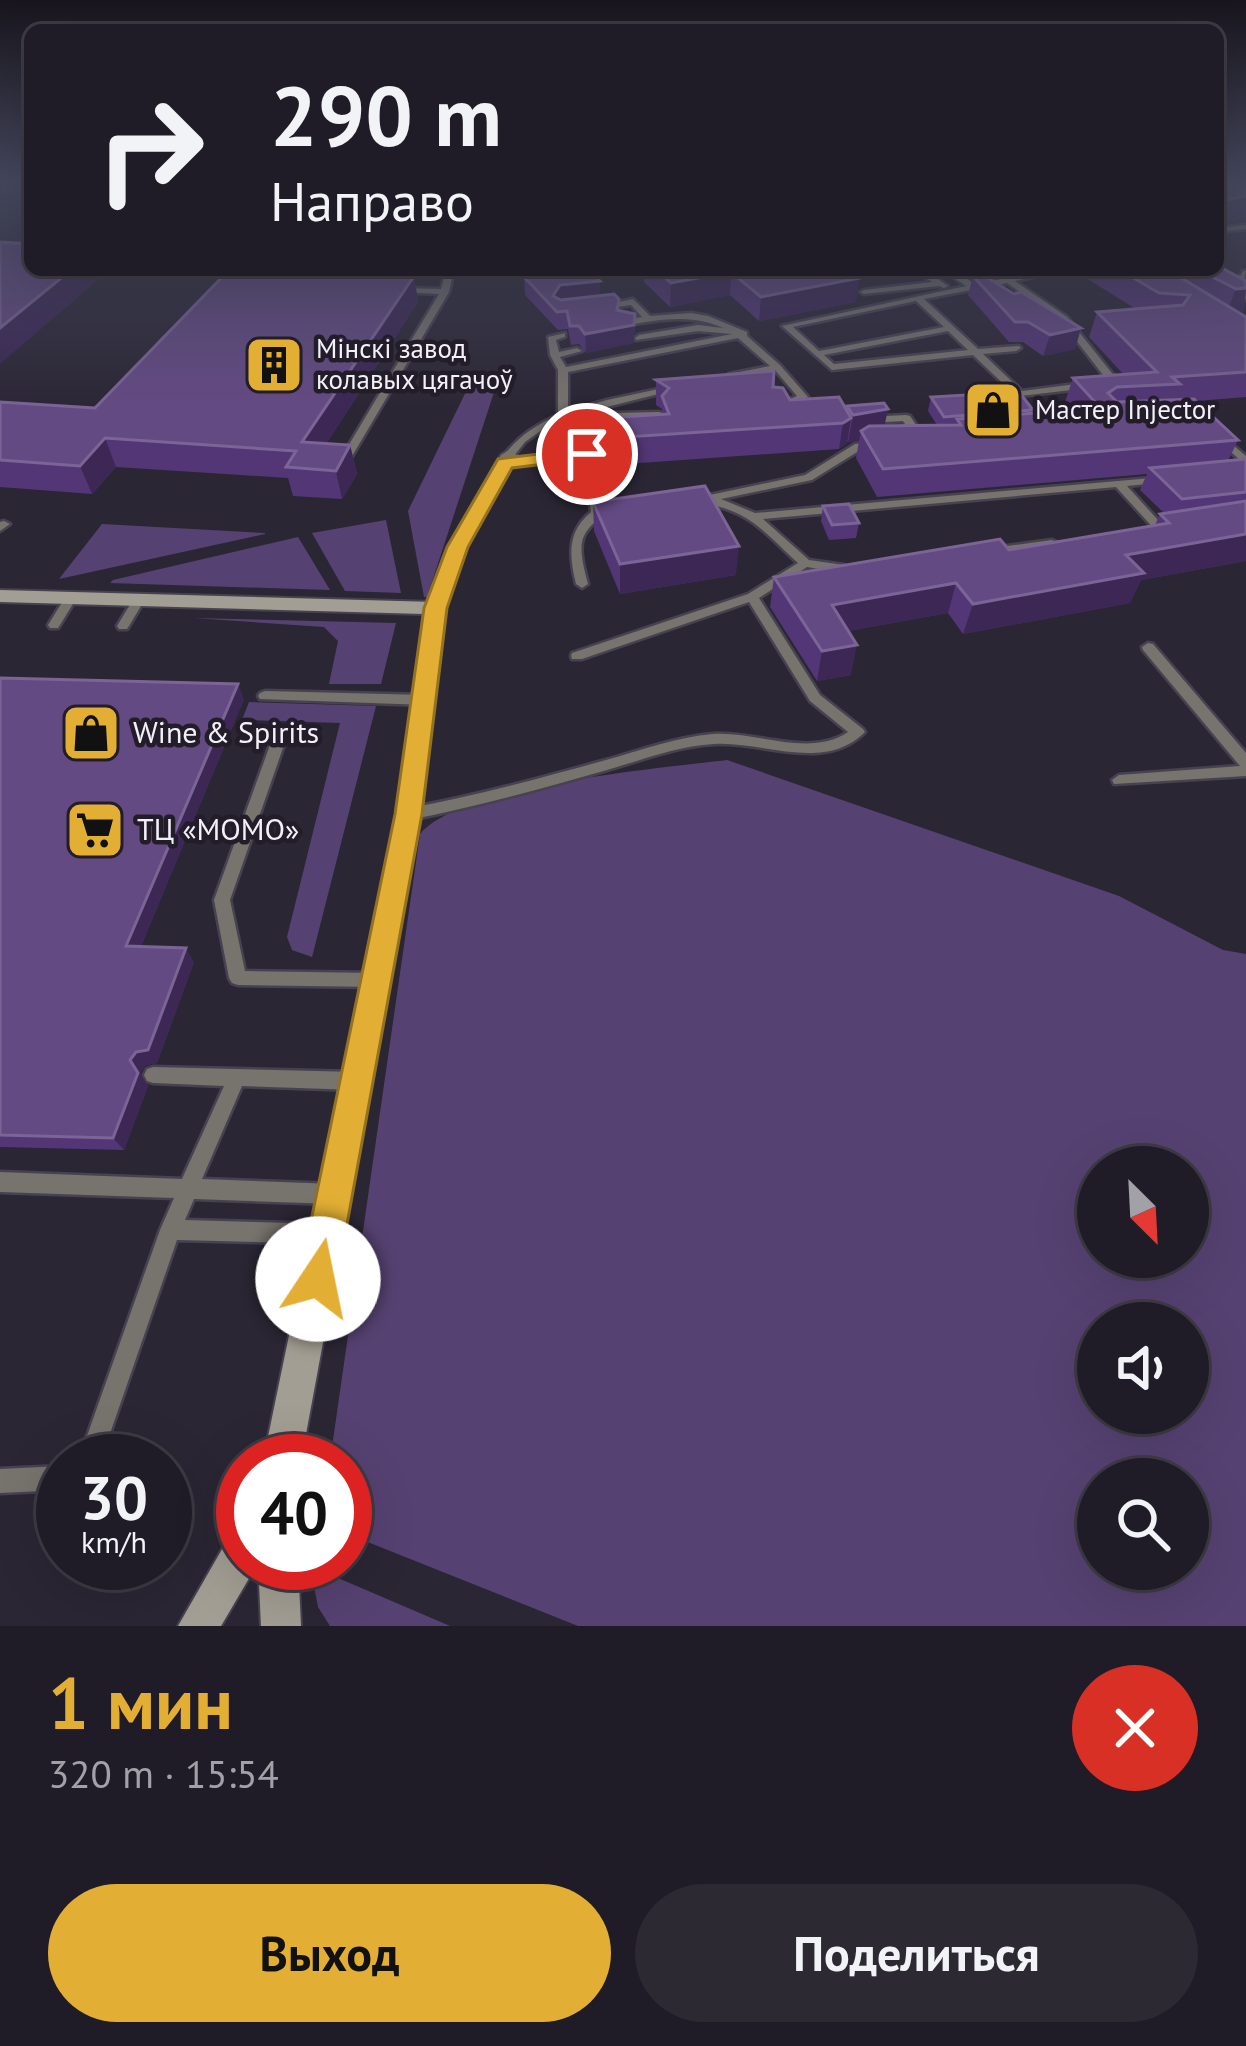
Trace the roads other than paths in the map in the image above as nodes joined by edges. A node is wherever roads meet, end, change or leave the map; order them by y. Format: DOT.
graph roads {
  1 [pos="1246,273"];
  2 [pos="449,276"];
  3 [pos="928,276"];
  4 [pos="957,276"];
  5 [pos="1029,276"];
  6 [pos="1007,280"];
  7 [pos="940,284"];
  8 [pos="973,286"];
  9 [pos="393,290"];
  10 [pos="952,291"];
  11 [pos="445,292"];
  12 [pos="864,292"];
  13 [pos="1246,297"];
  14 [pos="918,298"];
  15 [pos="597,306"];
  16 [pos="647,318"];
  17 [pos="623,322"];
  18 [pos="952,328"];
  19 [pos="1094,330"];
  20 [pos="1074,331"];
  21 [pos="743,334"];
  22 [pos="562,335"];
  23 [pos="639,338"];
  24 [pos="1016,348"];
  25 [pos="577,351"];
  26 [pos="980,353"];
  27 [pos="817,354"];
  28 [pos="555,355"];
  29 [pos="777,367"];
  30 [pos="563,370"];
  31 [pos="709,381"];
  32 [pos="687,386"];
  33 [pos="1020,394"];
  34 [pos="980,397"];
  35 [pos="775,404"];
  36 [pos="658,413"];
  37 [pos="563,418"];
  38 [pos="863,420"];
  39 [pos="1214,432"];
  40 [pos="941,436"];
  41 [pos="920,438"];
  42 [pos="507,459"];
  43 [pos="343,463"];
  44 [pos="1244,467"];
  45 [pos="1179,479"];
  46 [pos="1118,484"];
  47 [pos="676,497"];
  48 [pos="706,499"];
  49 [pos="618,505"];
  50 [pos="596,511"];
  51 [pos="756,516"];
  52 [pos="1178,527"];
  53 [pos="1161,530"];
  54 [pos="1138,532"];
  55 [pos="1070,541"];
  56 [pos="978,553"];
  57 [pos="805,563"];
  58 [pos="864,567"];
  59 [pos="582,584"];
  60 [pos="0,596"];
  61 [pos="752,597"];
  62 [pos="70,599"];
  63 [pos="138,602"];
  64 [pos="435,608"];
  65 [pos="55,625"];
  66 [pos="123,626"];
  67 [pos="1148,647"];
  68 [pos="577,656"];
  69 [pos="265,697"];
  70 [pos="426,700"];
  71 [pos="277,745"];
  72 [pos="1246,767"];
  73 [pos="1119,780"];
  74 [pos="409,814"];
  75 [pos="376,980"];
  76 [pos="153,1075"];
  77 [pos="237,1078"];
  78 [pos="357,1081"];
  79 [pos="0,1182"];
  80 [pos="189,1186"];
  81 [pos="334,1194"];
  82 [pos="170,1230"];
  83 [pos="327,1234"];
  84 [pos="99,1434"];
  85 [pos="287,1434"];
  86 [pos="36,1479"];
  87 [pos="0,1480"];
  88 [pos="220,1590"];
  89 [pos="279,1590"];
  90 [pos="198,1626"];
  91 [pos="281,1626"];
  1 -- 13 [label="lane"];
  2 -- 11 [label="lane"];
  3 -- 7 [label="lane"];
  4 -- 8 [label="lane"];
  5 -- 6 [label="lane"];
  6 -- 8 [label="lane"];
  6 -- 20 [label="lane"];
  7 -- 10 [label="lane"];
  7 -- 12 [label="lane"];
  8 -- 10 [label="lane"];
  9 -- 11 [label="lane"];
  10 -- 14 [label="lane"];
  11 -- 43 [label="lane"];
  14 -- 18 [label="lane"];
  14 -- 27 [label="lane"];
  15 -- 16 [label="lane"];
  16 -- 17 [label="lane"];
  16 -- 21 [label="lane"];
  18 -- 26 [label="lane"];
  18 -- 27 [label="lane"];
  19 -- 20 [label="lane"];
  20 -- 33 [label="lane"];
  21 -- 23 [label="lane"];
  21 -- 29 [label="lane"];
  21 -- 30 [label="lane"];
  22 -- 28 [label="lane"];
  24 -- 26 [label="lane"];
  25 -- 28 [label="lane"];
  26 -- 27 [label="lane"];
  26 -- 33 [label="lane"];
  28 -- 30 [label="lane"];
  29 -- 31 [label="lane"];
  29 -- 35 [label="lane"];
  30 -- 37 [label="lane"];
  32 -- 37 [label="lane"];
  33 -- 34 [label="lane"];
  36 -- 37 [label="lane"];
  37 -- 42 [label="lane"];
  38 -- 41 [label="lane"];
  39 -- 44 [label="lane"];
  40 -- 41 [label="lane"];
  41 -- 48 [label="lane"];
  42 -- 50 [label="lane"];
  42 -- 64 [label="street"];
  45 -- 46 [label="lane"];
  46 -- 51 [label="lane"];
  46 -- 53 [label="lane"];
  47 -- 48 [label="lane"];
  48 -- 51 [label="lane"];
  49 -- 50 [label="lane"];
  50 -- 59 [label="lane"];
  51 -- 57 [label="lane"];
  52 -- 53 [label="lane"];
  53 -- 54 [label="lane"];
  55 -- 56 [label="lane"];
  57 -- 58 [label="lane"];
  57 -- 61 [label="lane"];
  60 -- 62 [label="street"];
  61 -- 68 [label="lane"];
  61 -- 74 [label="lane"];
  62 -- 63 [label="street"];
  62 -- 65 [label="lane"];
  63 -- 64 [label="street"];
  63 -- 66 [label="lane"];
  64 -- 70 [label="street"];
  67 -- 72 [label="lane"];
  69 -- 70 [label="lane"];
  70 -- 74 [label="street"];
  71 -- 75 [label="lane"];
  72 -- 73 [label="lane"];
  74 -- 75 [label="street"];
  75 -- 78 [label="street"];
  76 -- 77 [label="lane"];
  77 -- 78 [label="lane"];
  77 -- 80 [label="lane"];
  78 -- 81 [label="street"];
  79 -- 80 [label="lane"];
  80 -- 81 [label="lane"];
  80 -- 82 [label="lane"];
  81 -- 83 [label="street"];
  82 -- 83 [label="lane"];
  82 -- 84 [label="lane"];
  83 -- 85 [label="street"];
  86 -- 87 [label="lane"];
  88 -- 90 [label="street"];
  89 -- 91 [label="street"];
}
